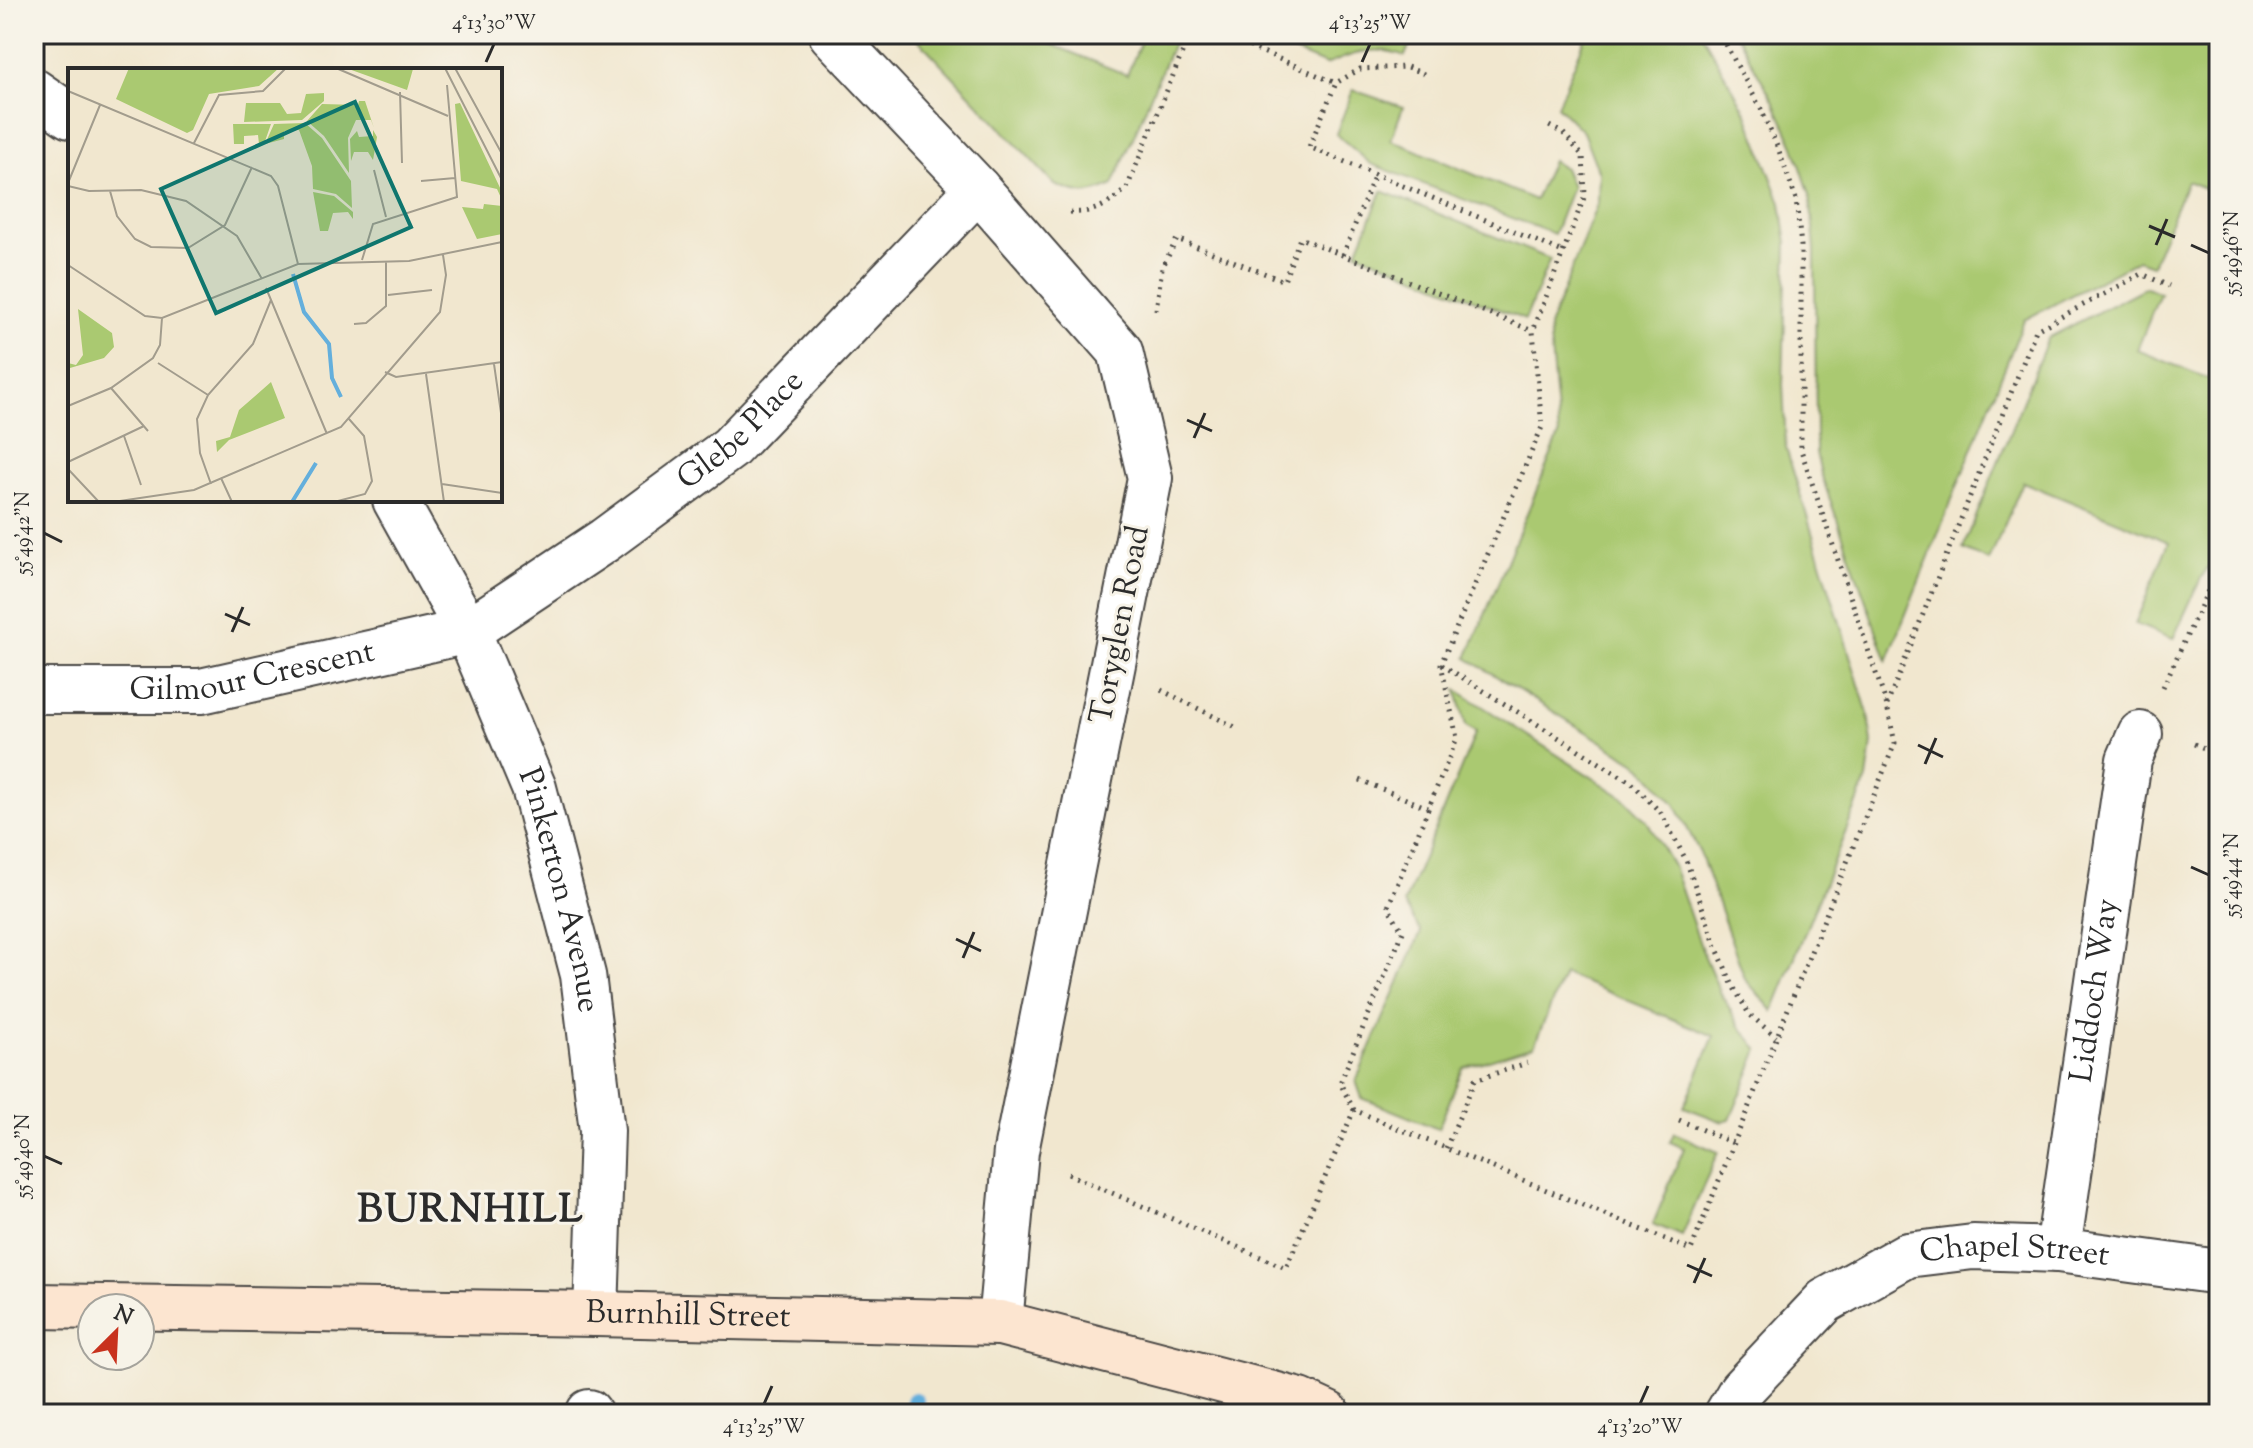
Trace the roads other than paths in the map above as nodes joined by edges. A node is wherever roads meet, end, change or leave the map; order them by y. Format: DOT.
graph roads {
  1 [pos="831,34"];
  2 [pos="34,91"];
  3 [pos="68,115"];
  4 [pos="978,189"];
  5 [pos="396,502"];
  6 [pos="468,631"];
  7 [pos="34,691"];
  8 [pos="2140,734"];
  9 [pos="2058,1250"];
  10 [pos="2219,1272"];
  11 [pos="34,1306"];
  12 [pos="596,1314"];
  13 [pos="1000,1323"];
  14 [pos="1328,1414"];
  15 [pos="1727,1414"];
  1 -- 4 [label="street, Toryglen Road"];
  2 -- 3 [label="street"];
  4 -- 6 [label="street, Glebe Place"];
  4 -- 13 [label="street, Toryglen Road"];
  5 -- 6 [label="street, Pinkerton Avenue"];
  6 -- 7 [label="street, Gilmour Crescent"];
  6 -- 12 [label="street, Pinkerton Avenue"];
  8 -- 9 [label="street, Liddoch Way"];
  9 -- 10 [label="street, Chapel Street"];
  9 -- 15 [label="street, Chapel Street"];
  11 -- 12 [label="main road, Burnhill Street"];
  12 -- 13 [label="main road, Burnhill Street"];
  13 -- 14 [label="main road, Burnhill Street"];
}
